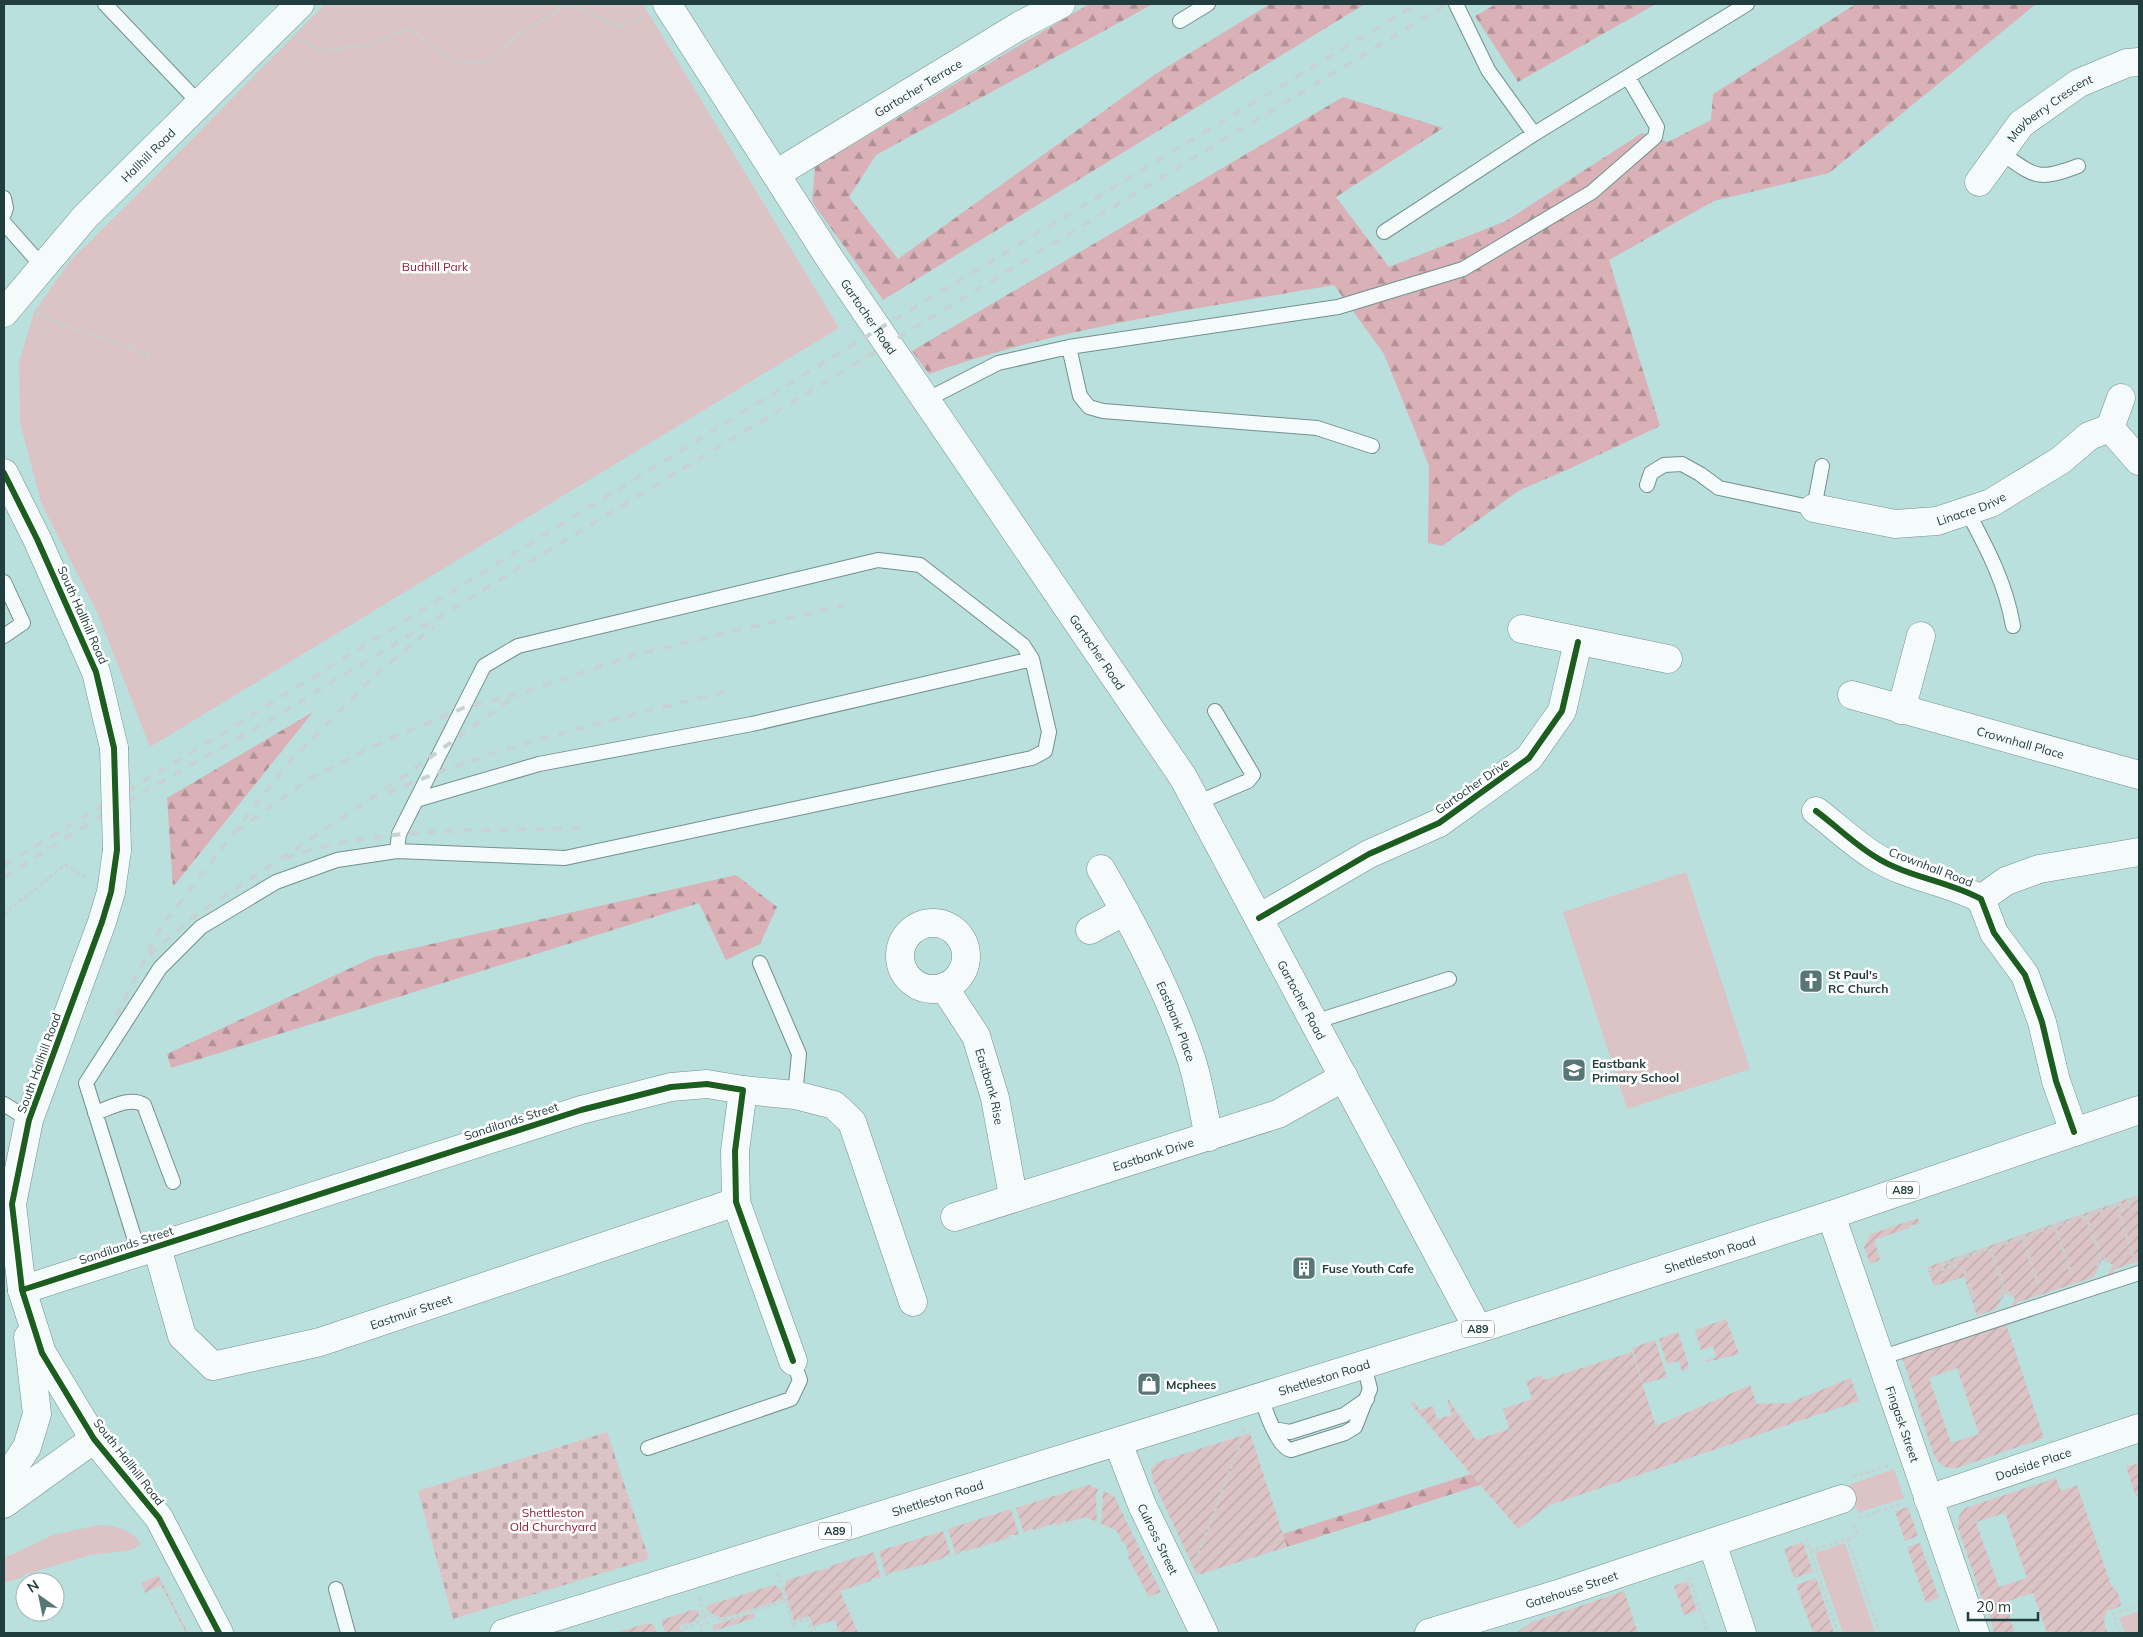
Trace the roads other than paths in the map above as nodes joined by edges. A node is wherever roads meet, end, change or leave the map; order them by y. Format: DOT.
graph roads {
  1 [pos="105,4"];
  2 [pos="300,4"];
  3 [pos="1061,4"];
  4 [pos="1208,4"];
  5 [pos="1456,4"];
  6 [pos="1747,4"];
  7 [pos="667,5"];
  8 [pos="1180,21"];
  9 [pos="2139,62"];
  10 [pos="1628,77"];
  11 [pos="200,104"];
  12 [pos="1534,134"];
  13 [pos="2000,152"];
  14 [pos="2078,166"];
  15 [pos="776,174"];
  16 [pos="1979,182"];
  17 [pos="4,198"];
  18 [pos="4,214"];
  19 [pos="4,223"];
  20 [pos="1384,232"];
  21 [pos="43,267"];
  22 [pos="9,307"];
  23 [pos="1069,347"];
  24 [pos="2121,398"];
  25 [pos="926,400"];
  26 [pos="2110,428"];
  27 [pos="1372,446"];
  28 [pos="2139,461"];
  29 [pos="1822,466"];
  30 [pos="4,473"];
  31 [pos="1647,484"];
  32 [pos="1814,508"];
  33 [pos="1966,511"];
  34 [pos="4,582"];
  35 [pos="2013,626"];
  36 [pos="1522,629"];
  37 [pos="4,636"];
  38 [pos="1922,636"];
  39 [pos="1578,642"];
  40 [pos="1668,659"];
  41 [pos="1032,660"];
  42 [pos="1852,695"];
  43 [pos="1901,710"];
  44 [pos="1215,711"];
  45 [pos="2139,775"];
  46 [pos="416,800"];
  47 [pos="1197,803"];
  48 [pos="1816,810"];
  49 [pos="397,851"];
  50 [pos="2139,852"];
  51 [pos="1101,869"];
  52 [pos="1982,899"];
  53 [pos="1125,911"];
  54 [pos="1259,918"];
  55 [pos="1090,930"];
  56 [pos="760,963"];
  57 [pos="1450,979"];
  58 [pos="944,987"];
  59 [pos="1314,1022"];
  60 [pos="1344,1077"];
  61 [pos="743,1090"];
  62 [pos="794,1095"];
  63 [pos="4,1104"];
  64 [pos="2139,1110"];
  65 [pos="95,1113"];
  66 [pos="30,1120"];
  67 [pos="2074,1132"];
  68 [pos="1209,1137"];
  69 [pos="173,1182"];
  70 [pos="1013,1196"];
  71 [pos="736,1202"];
  72 [pos="1831,1215"];
  73 [pos="955,1216"];
  74 [pos="148,1250"];
  75 [pos="2139,1274"];
  76 [pos="22,1290"];
  77 [pos="913,1302"];
  78 [pos="1478,1329"];
  79 [pos="1880,1358"];
  80 [pos="793,1361"];
  81 [pos="1364,1365"];
  82 [pos="1248,1401"];
  83 [pos="2139,1428"];
  84 [pos="94,1439"];
  85 [pos="1118,1442"];
  86 [pos="648,1448"];
  87 [pos="4,1482"];
  88 [pos="1928,1497"];
  89 [pos="1849,1503"];
  90 [pos="4,1504"];
  91 [pos="1712,1543"];
  92 [pos="336,1589"];
  93 [pos="1478,1626"];
  94 [pos="219,1633"];
  95 [pos="348,1633"];
  96 [pos="504,1633"];
  97 [pos="1204,1633"];
  98 [pos="1429,1633"];
  99 [pos="1742,1633"];
  100 [pos="1975,1633"];
  1 -- 11 [label="lane"];
  2 -- 11 [label="street, Hallhill Road"];
  3 -- 15 [label="street, Gartocher Terrace"];
  4 -- 8 [label="lane"];
  5 -- 12 [label="lane"];
  6 -- 10 [label="lane"];
  7 -- 15 [label="street, Gartocher Road"];
  9 -- 13 [label="street, Mayberry Crescent"];
  10 -- 12 [label="lane"];
  10 -- 23 [label="lane"];
  11 -- 21 [label="street, Hallhill Road"];
  12 -- 20 [label="lane"];
  13 -- 14 [label="lane"];
  13 -- 16 [label="street, Mayberry Crescent"];
  15 -- 25 [label="street, Gartocher Road"];
  17 -- 18 [label="lane"];
  19 -- 21 [label="lane"];
  21 -- 22 [label="street, Hallhill Road"];
  23 -- 25 [label="lane"];
  23 -- 27 [label="lane"];
  24 -- 26 [label="street"];
  25 -- 47 [label="street, Gartocher Road"];
  26 -- 28 [label="street"];
  26 -- 33 [label="street, Linacre Drive"];
  29 -- 32 [label="lane"];
  30 -- 66 [label="street, South Hallhill Road, bridge"];
  31 -- 32 [label="lane"];
  32 -- 33 [label="street, Linacre Drive"];
  33 -- 35 [label="lane"];
  34 -- 37 [label="lane"];
  36 -- 39 [label="street"];
  38 -- 43 [label="street"];
  39 -- 40 [label="street"];
  39 -- 54 [label="street, Gartocher Drive"];
  41 -- 46 [label="lane"];
  41 -- 46 [label="lane"];
  41 -- 49 [label="lane"];
  42 -- 43 [label="street, Crownhall Place"];
  43 -- 45 [label="street, Crownhall Place"];
  44 -- 47 [label="lane"];
  46 -- 49 [label="lane"];
  47 -- 54 [label="street, Gartocher Road"];
  48 -- 52 [label="street, Crownhall Road"];
  49 -- 65 [label="lane"];
  50 -- 52 [label="street, Crownhall Road"];
  51 -- 53 [label="street, Eastbank Place"];
  52 -- 67 [label="street, Crownhall Road"];
  53 -- 55 [label="street"];
  53 -- 68 [label="street, Eastbank Place"];
  54 -- 59 [label="street, Gartocher Road"];
  56 -- 62 [label="lane"];
  57 -- 59 [label="lane"];
  58 -- 70 [label="street, Eastbank Rise"];
  59 -- 60 [label="street, Gartocher Road"];
  60 -- 68 [label="street, Eastbank Drive"];
  60 -- 78 [label="street, Gartocher Road"];
  61 -- 62 [label="street, Sandilands Street"];
  61 -- 71 [label="street"];
  61 -- 74 [label="street, Sandilands Street"];
  62 -- 77 [label="street, Sandilands Street"];
  63 -- 66 [label="lane"];
  64 -- 67 [label="street, Shettleston Road / A89"];
  65 -- 69 [label="lane"];
  65 -- 74 [label="lane"];
  66 -- 76 [label="street, South Hallhill Road"];
  67 -- 72 [label="street, Shettleston Road / A89"];
  68 -- 70 [label="street, Eastbank Drive"];
  70 -- 73 [label="street, Eastbank Drive"];
  71 -- 74 [label="street, Eastmuir Street"];
  71 -- 80 [label="street"];
  72 -- 78 [label="street, Shettleston Road / A89"];
  72 -- 79 [label="street, Fingask Street"];
  74 -- 76 [label="street, Sandilands Street"];
  75 -- 79 [label="lane"];
  76 -- 84 [label="street, South Hallhill Road"];
  76 -- 87 [label="street"];
  78 -- 81 [label="street, Shettleston Road / A89"];
  79 -- 88 [label="street, Fingask Street"];
  80 -- 86 [label="lane"];
  81 -- 82 [label="street, Shettleston Road / A89"];
  81 -- 82 [label="lane"];
  82 -- 85 [label="street, Shettleston Road / A89"];
  83 -- 88 [label="street, Dodside Place"];
  84 -- 90 [label="street"];
  84 -- 94 [label="street, South Hallhill Road"];
  85 -- 96 [label="street, Shettleston Road / A89"];
  85 -- 97 [label="street, Culross Street"];
  88 -- 100 [label="street, Fingask Street"];
  89 -- 91 [label="street, Gatehouse Street"];
  91 -- 93 [label="street, Gatehouse Street"];
  91 -- 99 [label="street"];
  92 -- 95 [label="lane"];
  93 -- 98 [label="street, Gatehouse Street"];
}
